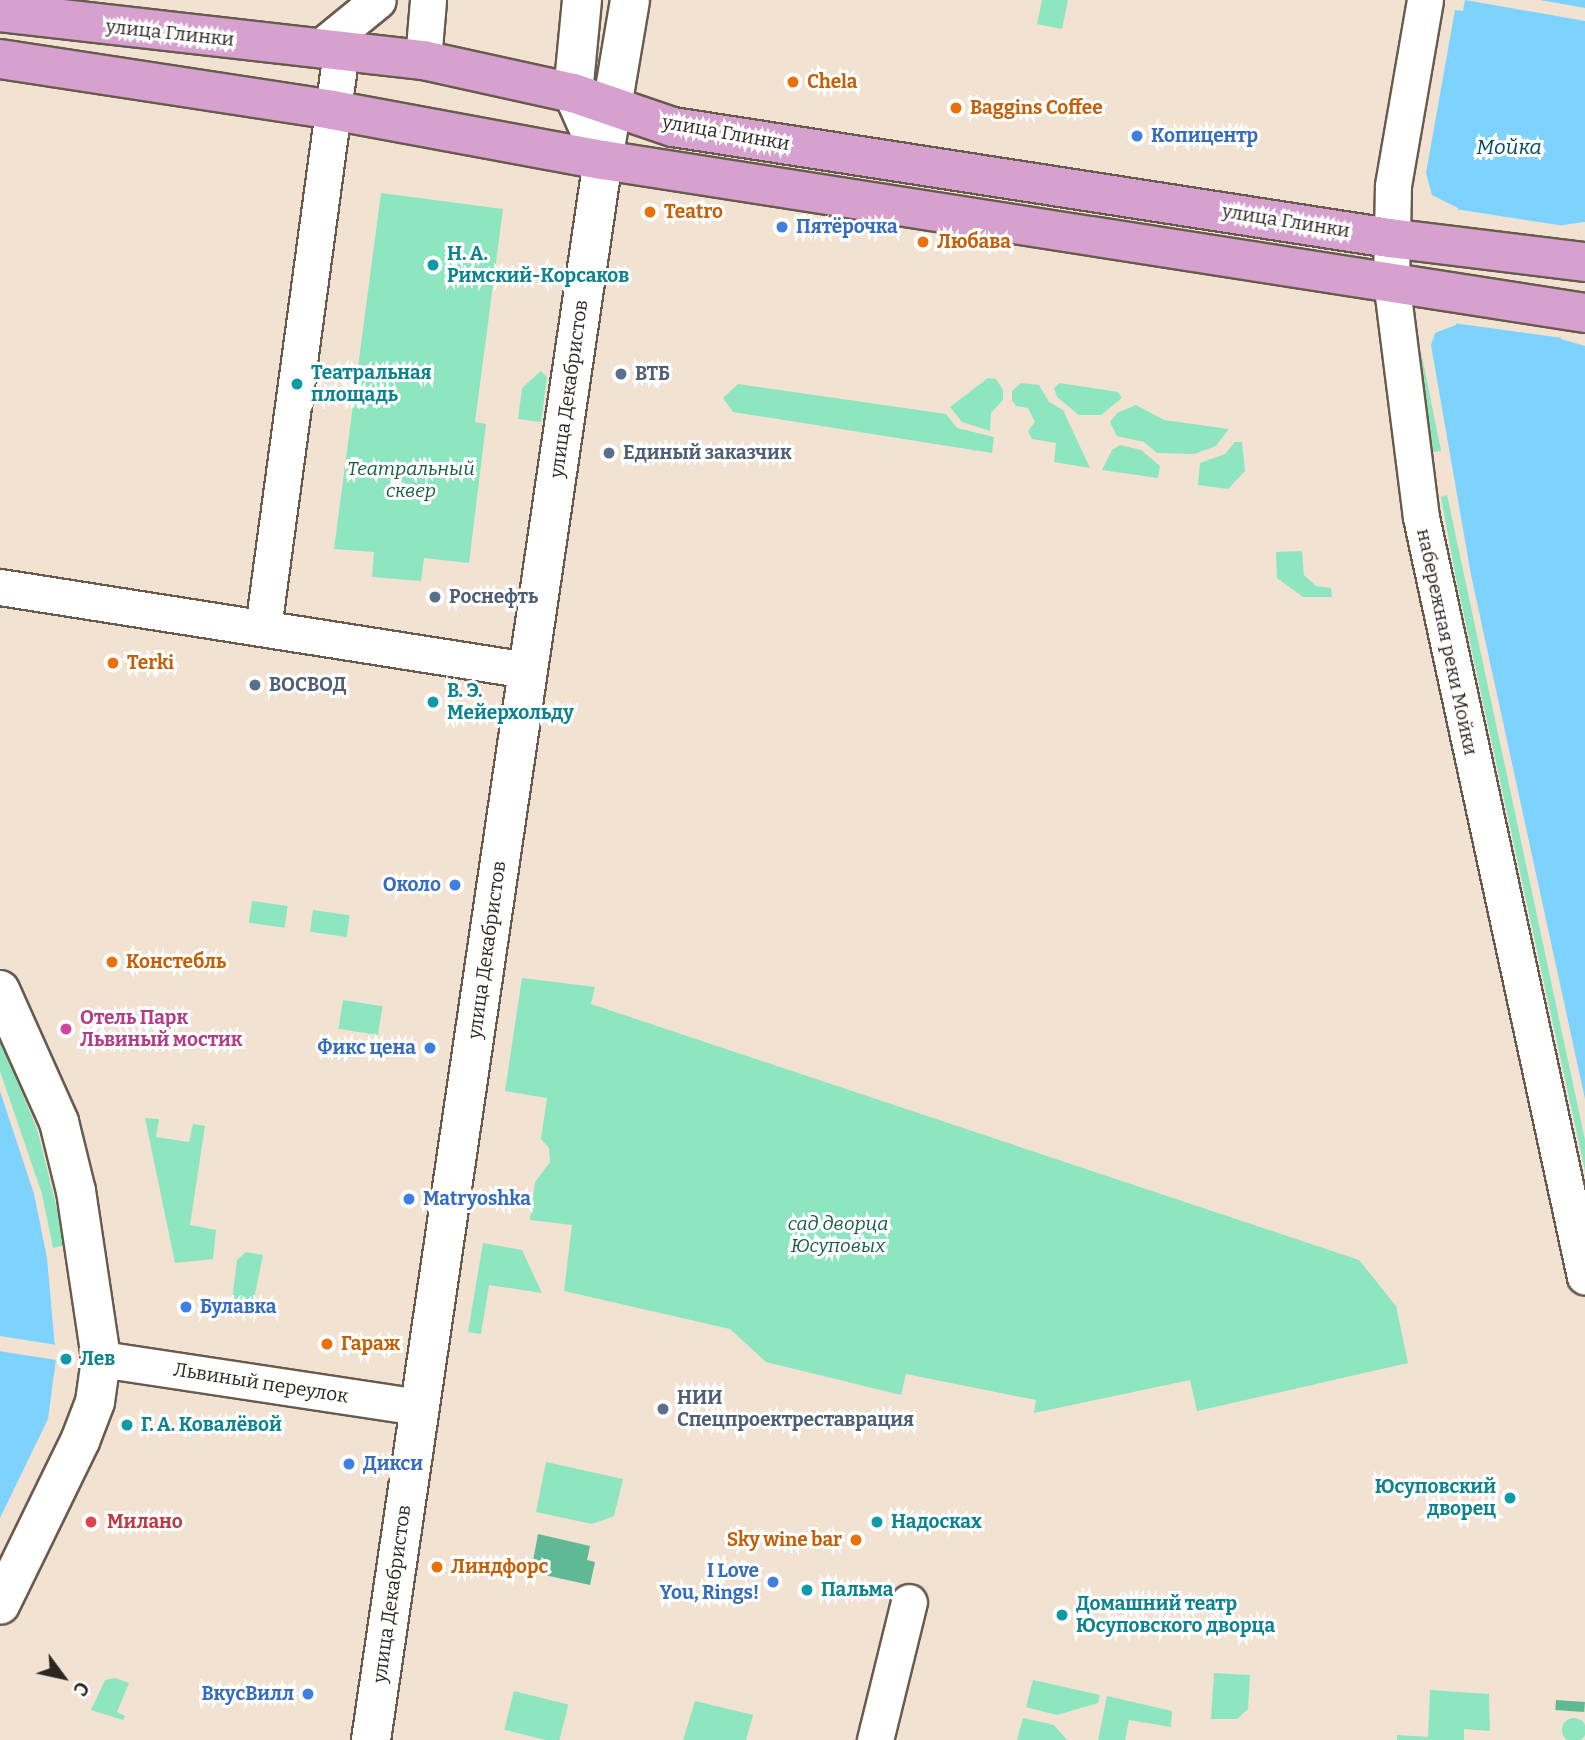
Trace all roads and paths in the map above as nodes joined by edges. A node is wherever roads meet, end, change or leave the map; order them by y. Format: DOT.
graph roads {
  1 [pos="378,0"];
  2 [pos="428,0"];
  3 [pos="583,0"];
  4 [pos="630,0"];
  5 [pos="1425,0"];
  6 [pos="0,12"];
  7 [pos="330,50"];
  8 [pos="0,59"];
  9 [pos="423,60"];
  10 [pos="573,93"];
  11 [pos="615,107"];
  12 [pos="332,110"];
  13 [pos="603,160"];
  14 [pos="1389,238"];
  15 [pos="1575,262"];
  16 [pos="1391,280"];
  17 [pos="1574,310"];
  18 [pos="0,587"];
  19 [pos="263,628"];
  20 [pos="527,670"];
  21 [pos="0,990"];
  22 [pos="1585,1276"];
  23 [pos="102,1359"];
  24 [pos="420,1407"];
  25 [pos="909,1602"];
  26 [pos="0,1605"];
  27 [pos="371,1740"];
  28 [pos="875,1740"];
  1 -- 7 [label="street"];
  2 -- 9 [label="street"];
  3 -- 10 [label="main road"];
  4 -- 11 [label="main road, улица Декабристов"];
  5 -- 14 [label="street, набережная реки Мойки"];
  6 -- 7 [label="main road, улица Глинки"];
  7 -- 9 [label="main road, улица Глинки"];
  7 -- 12 [label="street"];
  8 -- 12 [label="main road"];
  9 -- 10 [label="main road, улица Глинки"];
  10 -- 11 [label="main road, улица Глинки"];
  10 -- 13 [label="main road"];
  11 -- 13 [label="main road, улица Декабристов"];
  11 -- 14 [label="main road, улица Глинки"];
  12 -- 13 [label="main road"];
  12 -- 19 [label="street"];
  13 -- 16 [label="main road"];
  13 -- 20 [label="main road, улица Декабристов"];
  14 -- 15 [label="main road, улица Глинки"];
  14 -- 16 [label="street, набережная реки Мойки"];
  16 -- 17 [label="main road"];
  16 -- 22 [label="street, набережная реки Мойки"];
  18 -- 19 [label="street"];
  19 -- 20 [label="street"];
  20 -- 24 [label="main road, улица Декабристов"];
  21 -- 23 [label="main road"];
  23 -- 24 [label="street, Львиный переулок"];
  23 -- 26 [label="main road"];
  24 -- 27 [label="main road, улица Декабристов"];
  25 -- 28 [label="street"];
}
